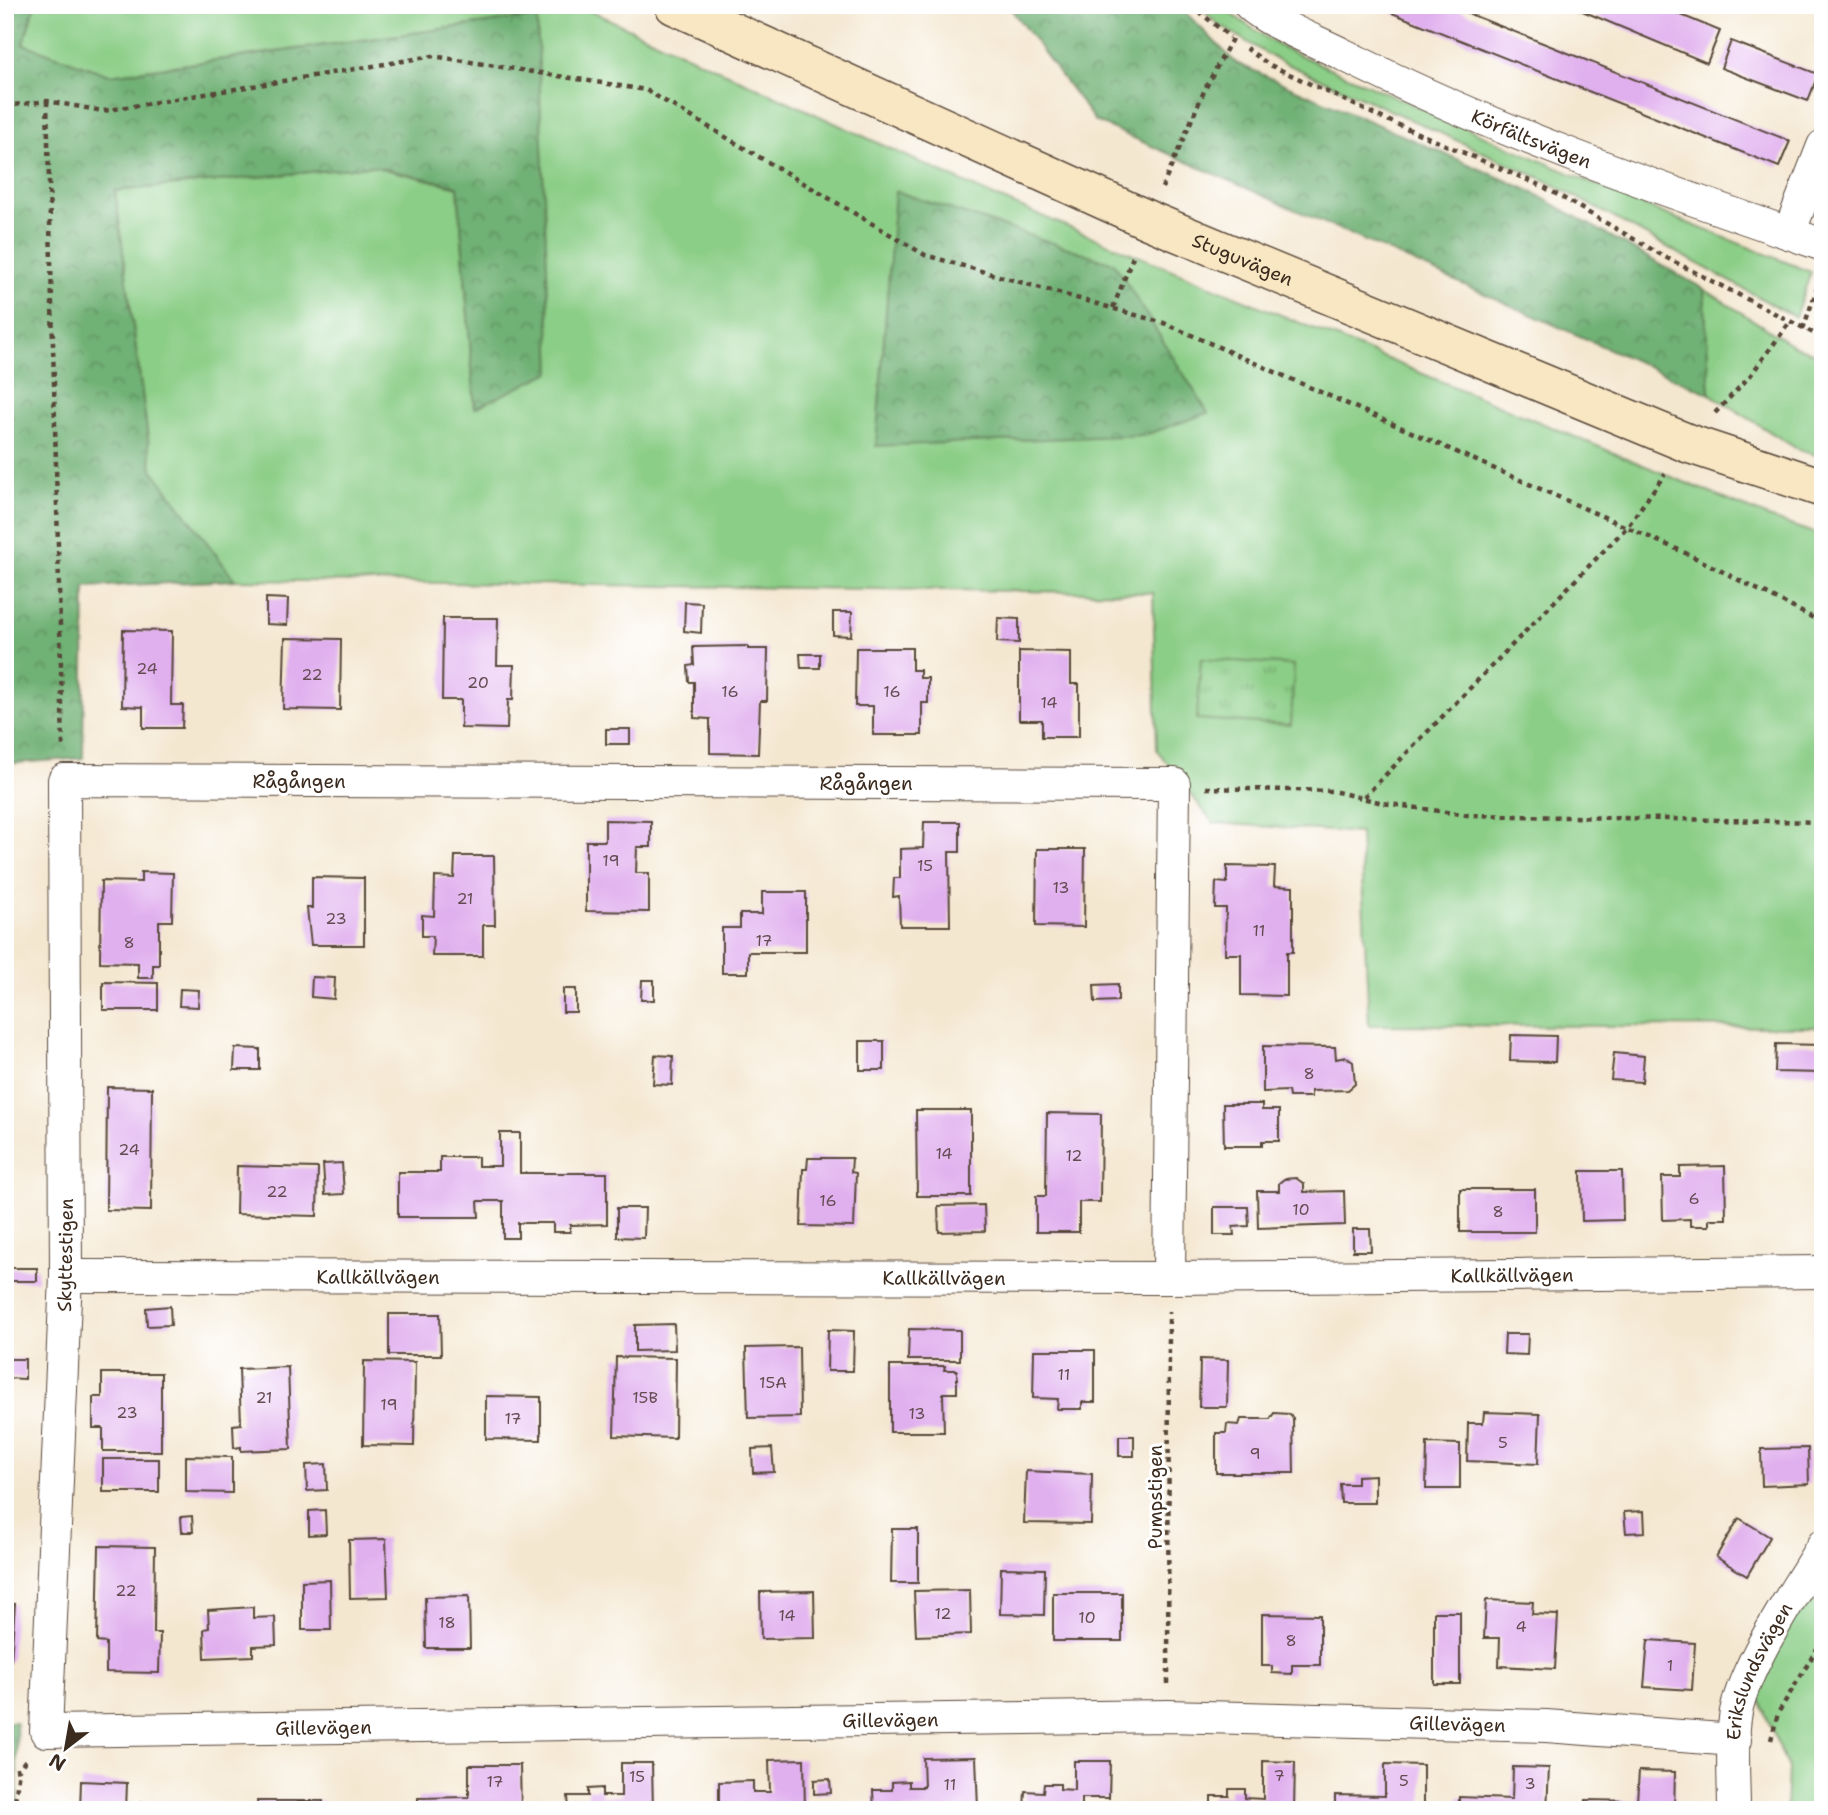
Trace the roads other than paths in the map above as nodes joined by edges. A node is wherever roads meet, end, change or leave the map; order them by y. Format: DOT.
graph roads {
  1 [pos="674,5"];
  2 [pos="1252,7"];
  3 [pos="1823,146"];
  4 [pos="1789,233"];
  5 [pos="1823,245"];
  6 [pos="1823,488"];
  7 [pos="64,780"];
  8 [pos="1823,1272"];
  9 [pos="66,1276"];
  10 [pos="1170,1278"];
  11 [pos="1823,1545"];
  12 [pos="46,1731"];
  13 [pos="1735,1740"];
  14 [pos="1734,1810"];
  1 -- 6 [label="main road, Stuguvägen"];
  2 -- 4 [label="street, Körfältsvägen"];
  3 -- 4 [label="street"];
  4 -- 5 [label="street, Körfältsvägen"];
  7 -- 9 [label="street, Skyttestigen"];
  7 -- 10 [label="street, Rågången"];
  8 -- 10 [label="street, Kallkällvägen"];
  9 -- 10 [label="street, Kallkällvägen"];
  9 -- 12 [label="street, Skyttestigen"];
  11 -- 13 [label="street, Erikslundsvägen"];
  12 -- 13 [label="street, Gillevägen"];
  13 -- 14 [label="street, Erikslundsvägen"];
}
